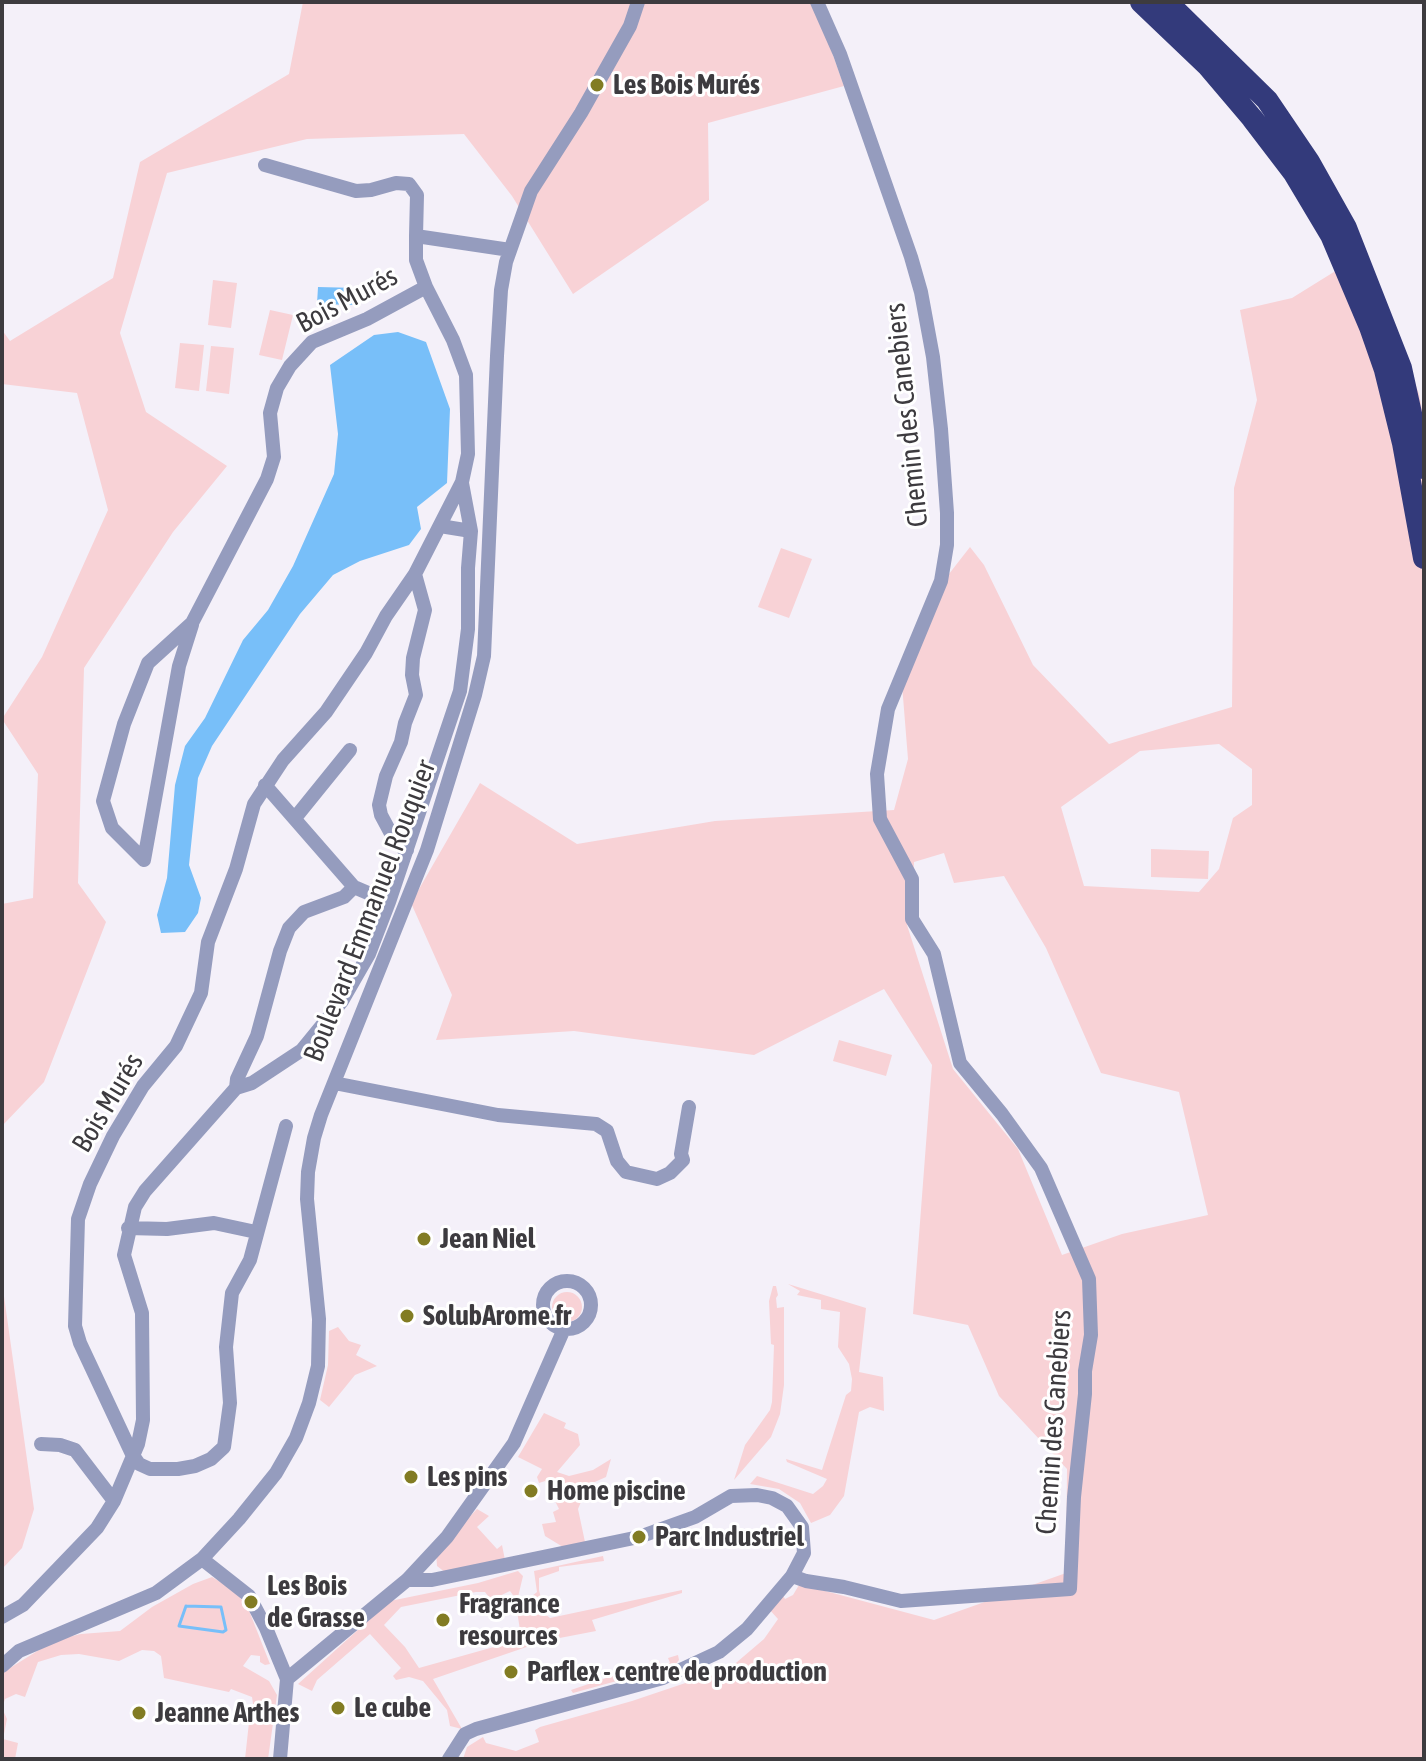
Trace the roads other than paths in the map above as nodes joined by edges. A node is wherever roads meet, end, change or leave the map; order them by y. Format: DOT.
graph roads {
  1 [pos="638,2"];
  2 [pos="817,2"];
  3 [pos="1141,2"];
  4 [pos="1167,2"];
  5 [pos="1188,2"];
  6 [pos="1267,100"];
  7 [pos="265,165"];
  8 [pos="416,236"];
  9 [pos="510,250"];
  10 [pos="426,287"];
  11 [pos="1424,473"];
  12 [pos="462,482"];
  13 [pos="440,526"];
  14 [pos="471,531"];
  15 [pos="1424,558"];
  16 [pos="415,574"];
  17 [pos="192,623"];
  18 [pos="350,750"];
  19 [pos="265,785"];
  20 [pos="295,818"];
  21 [pos="407,850"];
  22 [pos="354,887"];
  23 [pos="389,902"];
  24 [pos="334,1083"];
  25 [pos="236,1088"];
  26 [pos="689,1107"];
  27 [pos="286,1126"];
  28 [pos="128,1228"];
  29 [pos="256,1232"];
  30 [pos="564,1329"];
  31 [pos="41,1444"];
  32 [pos="132,1454"];
  33 [pos="114,1501"];
  34 [pos="202,1559"];
  35 [pos="792,1576"];
  36 [pos="407,1580"];
  37 [pos="2,1617"];
  38 [pos="2,1666"];
  39 [pos="287,1679"];
  40 [pos="280,1759"];
  41 [pos="449,1759"];
  1 -- 9 [label="street, Boulevard Emmanuel Rouquier"];
  2 -- 35 [label="street, Chemin des Canebiers"];
  3 -- 15 [label="highway"];
  4 -- 6 [label="highway"];
  5 -- 6 [label="highway"];
  6 -- 11 [label="highway"];
  7 -- 8 [label="street, Bois Murés"];
  8 -- 9 [label="street, Bois Murés"];
  8 -- 10 [label="street, Bois Murés"];
  9 -- 24 [label="street, Boulevard Emmanuel Rouquier"];
  10 -- 12 [label="street, Bois Murés"];
  10 -- 17 [label="street, Bois Murés"];
  12 -- 13 [label="street, Bois Murés"];
  12 -- 14 [label="street, Bois Murés"];
  13 -- 14 [label="street"];
  13 -- 16 [label="street, Bois Murés"];
  14 -- 21 [label="street, Bois Murés"];
  16 -- 19 [label="street, Bois Murés"];
  16 -- 21 [label="street"];
  17 -- 17 [label="street, Bois Murés"];
  18 -- 20 [label="street"];
  19 -- 20 [label="street"];
  19 -- 32 [label="street, Bois Murés"];
  20 -- 22 [label="street"];
  21 -- 23 [label="street, Bois Murés"];
  22 -- 23 [label="street"];
  22 -- 25 [label="street, Bois Murés"];
  23 -- 25 [label="street, Bois Murés"];
  24 -- 26 [label="street"];
  24 -- 34 [label="street, Boulevard Emmanuel Rouquier"];
  25 -- 28 [label="street, Bois Murés"];
  27 -- 29 [label="street"];
  28 -- 29 [label="street"];
  28 -- 32 [label="street, Bois Murés"];
  29 -- 32 [label="street"];
  30 -- 36 [label="street"];
  31 -- 33 [label="street"];
  32 -- 33 [label="street, Bois Murés"];
  33 -- 37 [label="street, Bois Murés"];
  34 -- 38 [label="street, Boulevard Emmanuel Rouquier"];
  34 -- 39 [label="street"];
  35 -- 36 [label="street"];
  35 -- 41 [label="street"];
  36 -- 39 [label="street"];
  39 -- 40 [label="street"];
}
